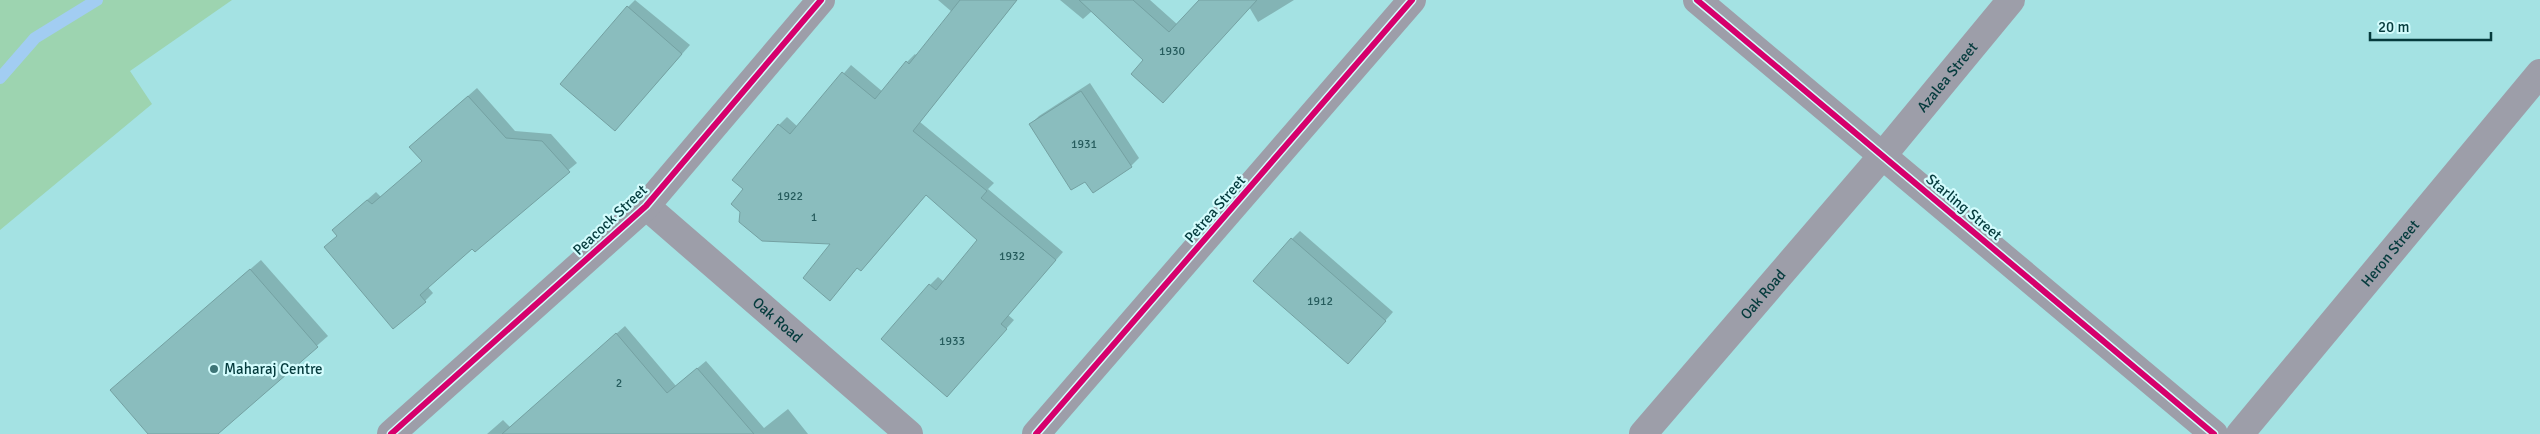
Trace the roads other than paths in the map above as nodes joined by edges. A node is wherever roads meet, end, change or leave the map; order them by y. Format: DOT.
graph roads {
  1 [pos="821,0"];
  2 [pos="1412,0"];
  3 [pos="1697,0"];
  4 [pos="2012,0"];
  5 [pos="2540,73"];
  6 [pos="1883,155"];
  7 [pos="646,206"];
  8 [pos="391,434"];
  9 [pos="909,434"];
  10 [pos="1036,434"];
  11 [pos="1643,434"];
  12 [pos="2214,434"];
  13 [pos="2240,434"];
  1 -- 7 [label="street, Peacock Street"];
  2 -- 10 [label="street, Petrea Street"];
  3 -- 6 [label="street, Starling Street"];
  4 -- 6 [label="street, Azalea Street"];
  5 -- 13 [label="street, Heron Street"];
  6 -- 11 [label="street, Oak Road"];
  6 -- 12 [label="street, Starling Street"];
  7 -- 8 [label="street, Peacock Street"];
  7 -- 9 [label="street, Oak Road"];
}
